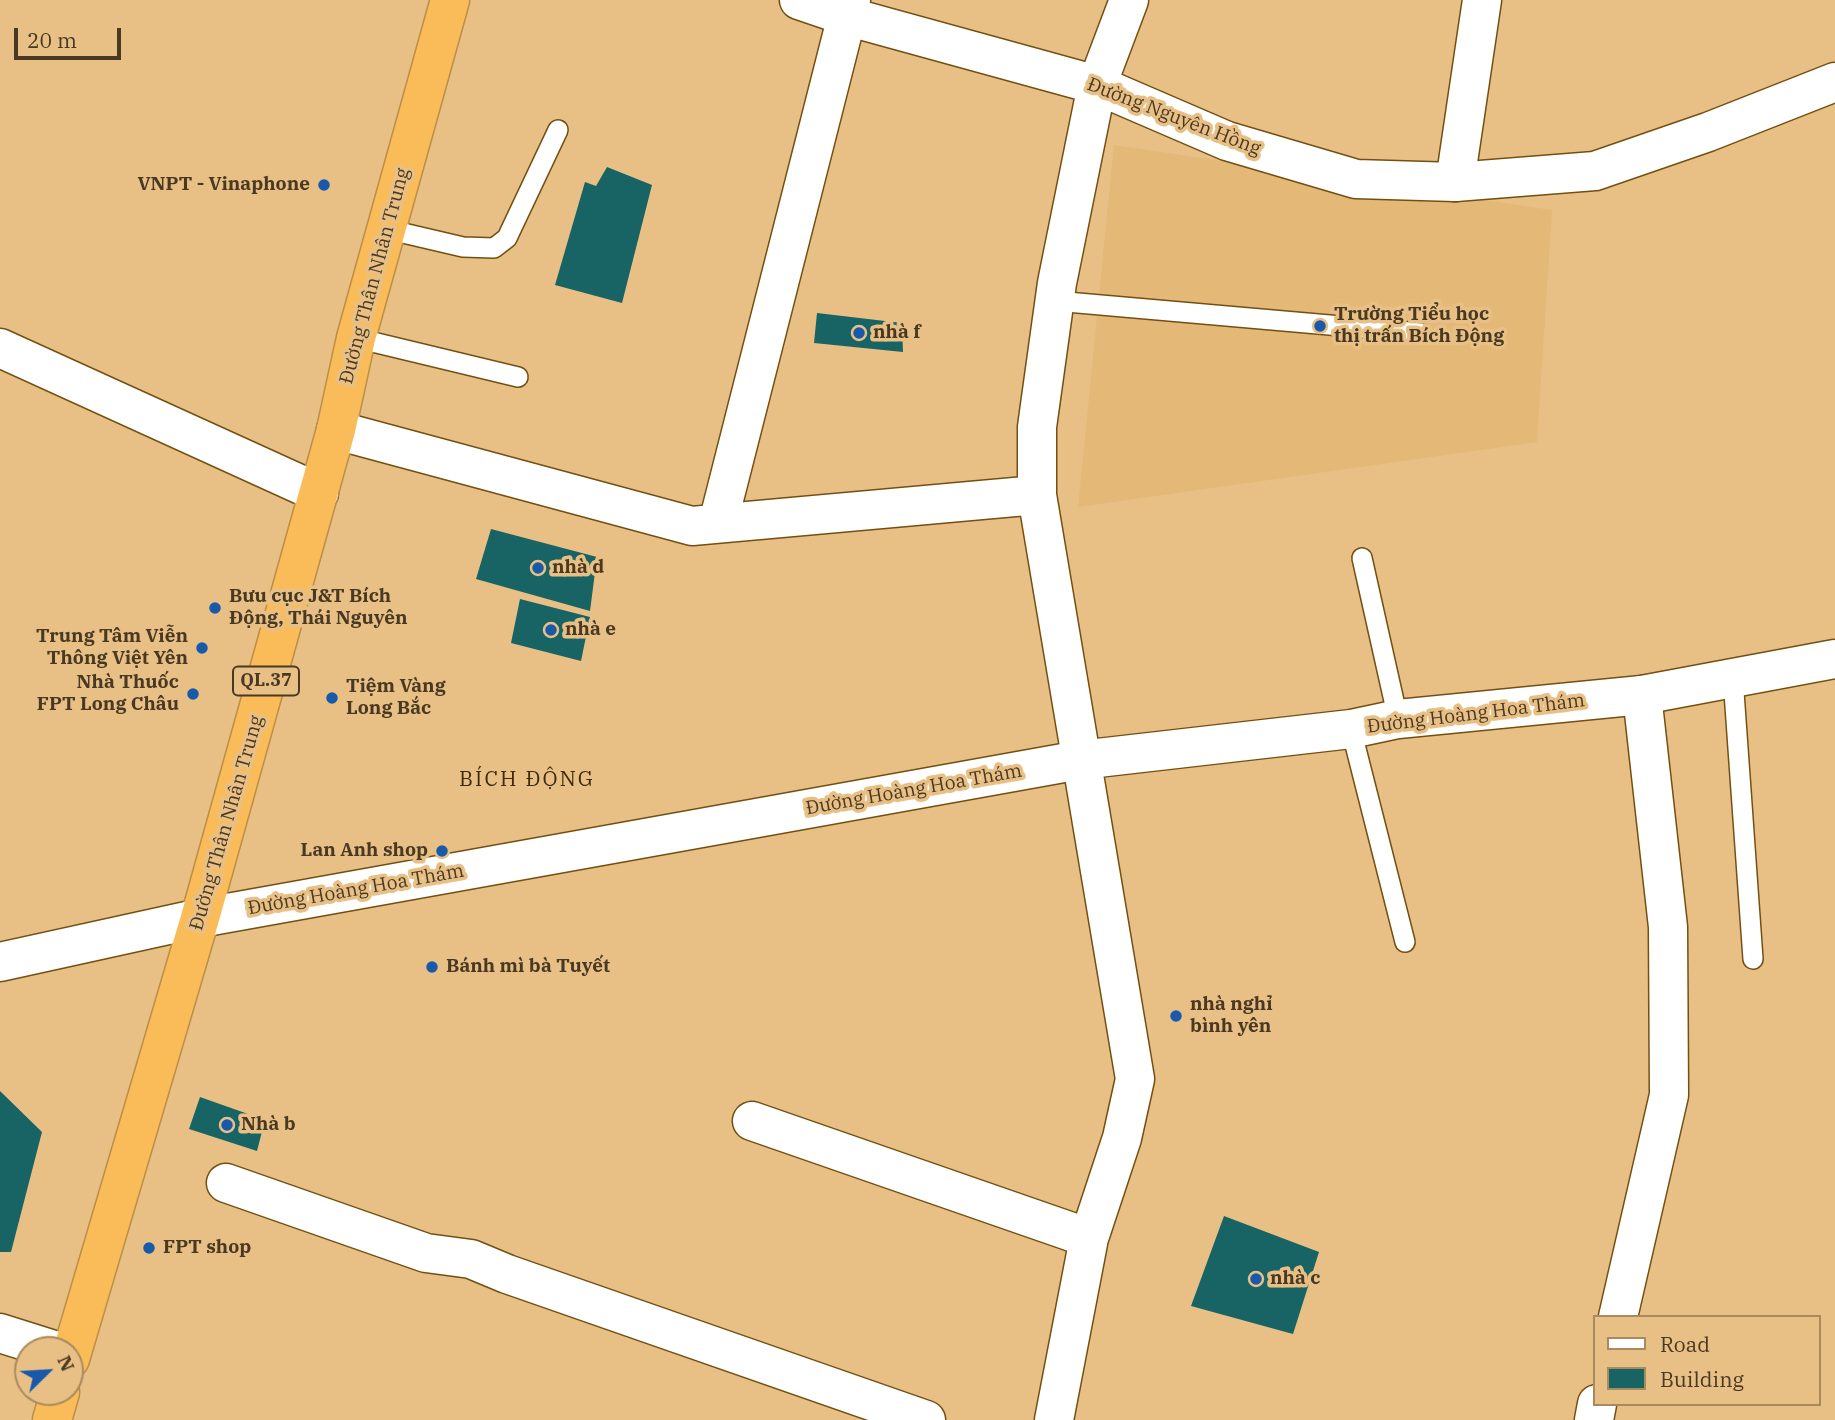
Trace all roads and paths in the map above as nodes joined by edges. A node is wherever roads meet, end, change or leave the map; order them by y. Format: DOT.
graph roads {
  1 [pos="450,0"];
  2 [pos="799,0"];
  3 [pos="1129,0"];
  4 [pos="1482,0"];
  5 [pos="848,8"];
  6 [pos="1835,82"];
  7 [pos="1097,86"];
  8 [pos="558,130"];
  9 [pos="1455,181"];
  10 [pos="386,229"];
  11 [pos="1055,301"];
  12 [pos="1421,333"];
  13 [pos="356,338"];
  14 [pos="0,348"];
  15 [pos="518,377"];
  16 [pos="336,430"];
  17 [pos="319,493"];
  18 [pos="1037,495"];
  19 [pos="718,523"];
  20 [pos="1362,558"];
  21 [pos="1835,659"];
  22 [pos="1732,678"];
  23 [pos="1642,695"];
  24 [pos="1398,719"];
  25 [pos="1351,729"];
  26 [pos="1080,760"];
  27 [pos="200,918"];
  28 [pos="1405,942"];
  29 [pos="1753,959"];
  30 [pos="0,962"];
  31 [pos="752,1121"];
  32 [pos="226,1183"];
  33 [pos="1089,1238"];
  34 [pos="1618,1315"];
  35 [pos="72,1336"];
  36 [pos="926,1420"];
  37 [pos="1054,1420"];
  1 -- 10 [label="highway, Đường Thân Nhân Trung / QL.37"];
  2 -- 5 [label="street, Đường Nguyên Hồng"];
  3 -- 7 [label="street"];
  4 -- 9 [label="street"];
  5 -- 7 [label="street, Đường Nguyên Hồng"];
  5 -- 19 [label="street"];
  6 -- 9 [label="street, Đường Nguyên Hồng"];
  7 -- 9 [label="street, Đường Nguyên Hồng"];
  7 -- 11 [label="street"];
  8 -- 10 [label="lane"];
  10 -- 13 [label="highway, Đường Thân Nhân Trung / QL.37"];
  11 -- 12 [label="lane"];
  11 -- 18 [label="street"];
  13 -- 15 [label="lane"];
  13 -- 16 [label="highway, Đường Thân Nhân Trung / QL.37"];
  14 -- 17 [label="street"];
  16 -- 17 [label="highway, Đường Thân Nhân Trung / QL.37"];
  16 -- 19 [label="street"];
  17 -- 27 [label="highway, Đường Thân Nhân Trung / QL.37"];
  18 -- 19 [label="street"];
  18 -- 26 [label="street"];
  20 -- 24 [label="lane"];
  21 -- 22 [label="street, Đường Hoàng Hoa Thám"];
  22 -- 23 [label="street, Đường Hoàng Hoa Thám"];
  22 -- 29 [label="lane"];
  23 -- 24 [label="street, Đường Hoàng Hoa Thám"];
  23 -- 34 [label="street"];
  24 -- 25 [label="street, Đường Hoàng Hoa Thám"];
  25 -- 26 [label="street, Đường Hoàng Hoa Thám"];
  25 -- 28 [label="lane"];
  26 -- 27 [label="street, Đường Hoàng Hoa Thám"];
  26 -- 33 [label="street"];
  27 -- 30 [label="street, Đường Hoàng Hoa Thám"];
  27 -- 35 [label="highway, Đường Thân Nhân Trung / QL.37"];
  31 -- 33 [label="street"];
  32 -- 36 [label="street"];
  33 -- 37 [label="street"];
}
